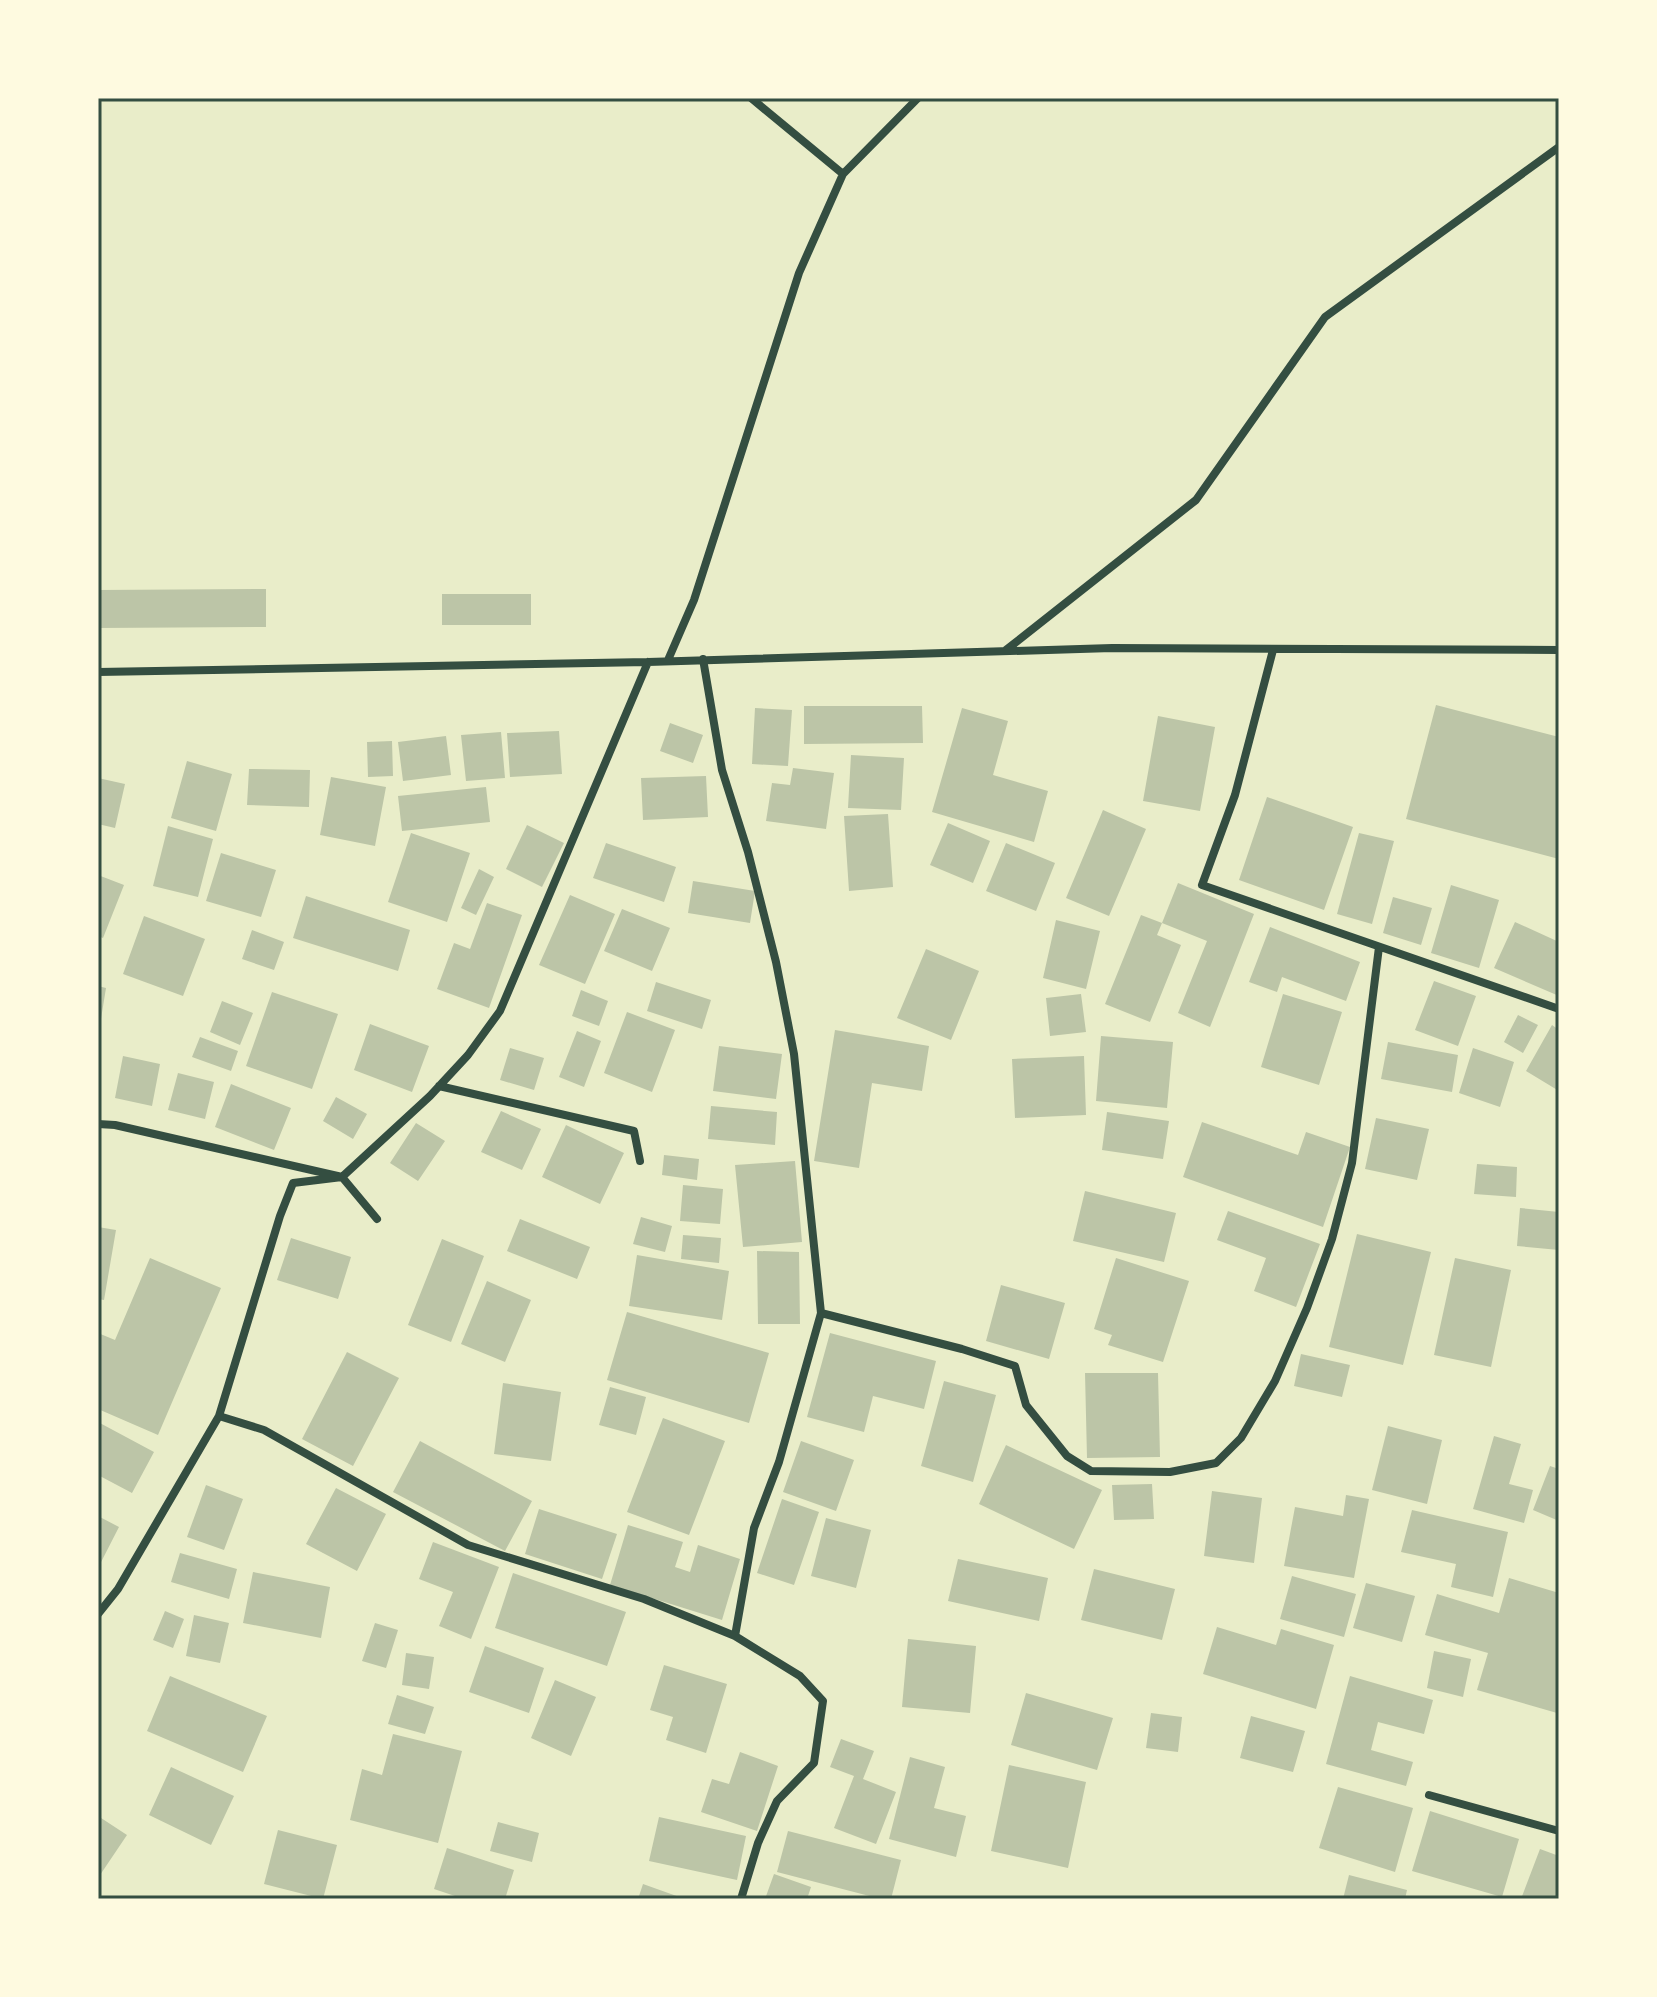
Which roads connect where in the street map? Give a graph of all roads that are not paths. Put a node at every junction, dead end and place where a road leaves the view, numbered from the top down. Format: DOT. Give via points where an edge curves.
graph roads {
  1 [pos="751,98"];
  2 [pos="918,98"];
  3 [pos="1559,147"];
  4 [pos="843,174"];
  5 [pos="1273,650"];
  6 [pos="1559,650"];
  7 [pos="1005,651"];
  8 [pos="703,659"];
  9 [pos="668,660"];
  10 [pos="648,662"];
  11 [pos="98,672"];
  12 [pos="1379,947"];
  13 [pos="1559,1009"];
  14 [pos="439,1086"];
  15 [pos="98,1124"];
  16 [pos="640,1161"];
  17 [pos="342,1177"];
  18 [pos="377,1219"];
  19 [pos="821,1313"];
  20 [pos="219,1416"];
  21 [pos="98,1614"];
  22 [pos="735,1636"];
  23 [pos="1429,1795"];
  24 [pos="1559,1831"];
  25 [pos="741,1899"];
  1 -- 4 [label="street"];
  2 -- 4 [label="street"];
  3 -- 7 [label="street" via="1325,317 1196,500"];
  4 -- 9 [label="street" via="799,273 694,600"];
  5 -- 6 [label="street"];
  5 -- 7 [label="street"];
  5 -- 12 [label="street" via="1235,795 1202,885"];
  7 -- 8 [label="street"];
  8 -- 9 [label="street"];
  8 -- 19 [label="street" via="722,770 773,948 794,1054"];
  9 -- 10 [label="street"];
  10 -- 11 [label="street"];
  10 -- 14 [label="street" via="500,1011"];
  12 -- 13 [label="street"];
  12 -- 19 [label="street" via="1352,1163 1332,1239 1275,1381 1241,1438 1216,1463 1170,1472 1091,1471 1067,1456 1026,1405 1015,1366"];
  14 -- 16 [label="street" via="634,1131"];
  14 -- 17 [label="street"];
  15 -- 17 [label="street"];
  17 -- 18 [label="street"];
  17 -- 20 [label="street" via="293,1183"];
  19 -- 22 [label="street" via="779,1462 754,1528"];
  20 -- 21 [label="street" via="118,1589"];
  20 -- 22 [label="street" via="264,1430 468,1545 644,1599"];
  22 -- 25 [label="street" via="800,1676 823,1701 814,1763 777,1801"];
  23 -- 24 [label="street"];
}
